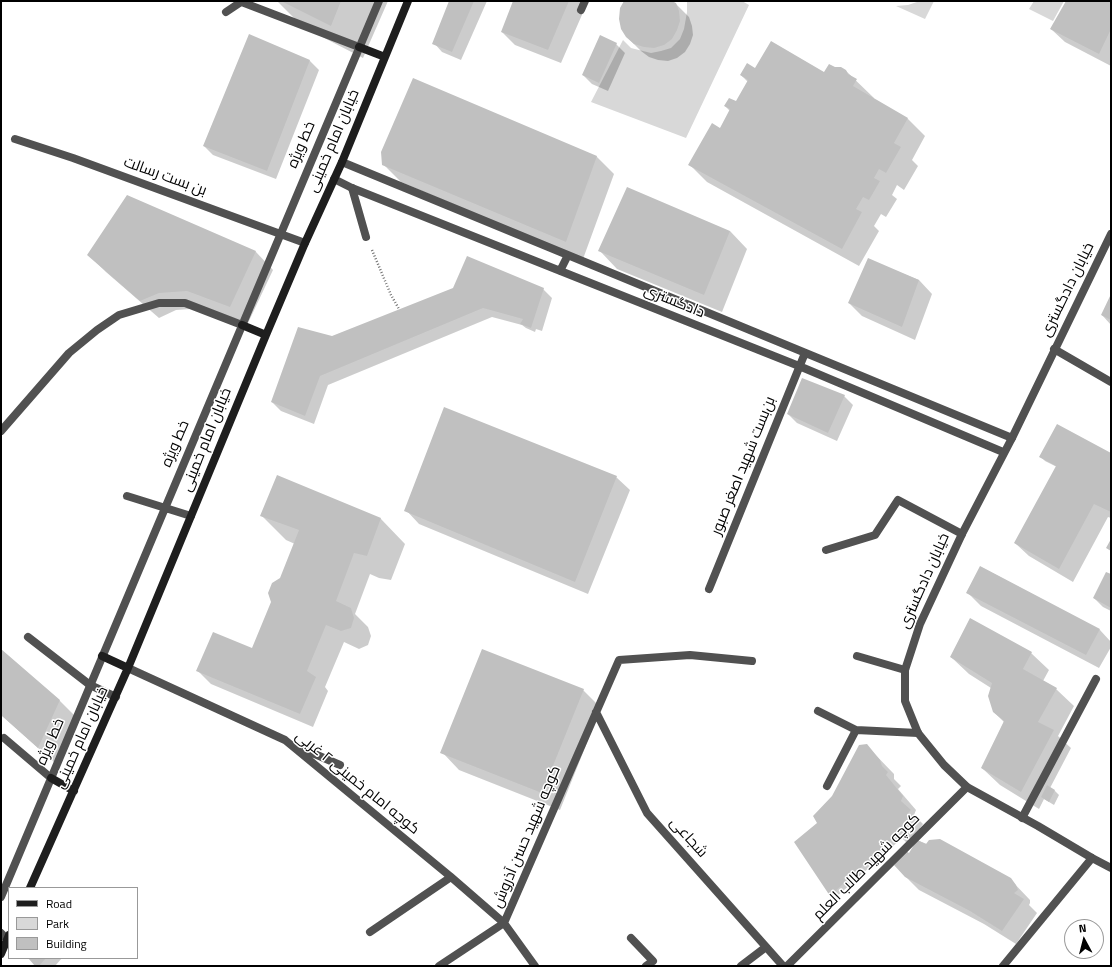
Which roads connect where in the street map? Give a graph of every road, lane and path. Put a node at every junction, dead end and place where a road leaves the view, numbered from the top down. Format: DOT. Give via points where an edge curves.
graph roads {
  1 [pos="240,1"];
  2 [pos="379,1"];
  3 [pos="408,1"];
  4 [pos="585,1"];
  5 [pos="581,10"];
  6 [pos="226,12"];
  7 [pos="359,47"];
  8 [pos="385,57"];
  9 [pos="14,139"];
  10 [pos="342,162"];
  11 [pos="334,180"];
  12 [pos="352,188"];
  13 [pos="280,234"];
  14 [pos="1111,234"];
  15 [pos="366,237"];
  16 [pos="305,243"];
  17 [pos="568,255"];
  18 [pos="560,271"];
  19 [pos="399,309"];
  20 [pos="242,325"];
  21 [pos="266,335"];
  22 [pos="1054,349"];
  23 [pos="805,352"];
  24 [pos="799,366"];
  25 [pos="1111,382"];
  26 [pos="1,431"];
  27 [pos="1012,438"];
  28 [pos="1003,452"];
  29 [pos="127,496"];
  30 [pos="165,508"];
  31 [pos="191,516"];
  32 [pos="962,534"];
  33 [pos="826,550"];
  34 [pos="708,589"];
  35 [pos="28,637"];
  36 [pos="102,656"];
  37 [pos="857,656"];
  38 [pos="752,661"];
  39 [pos="128,668"];
  40 [pos="905,670"];
  41 [pos="1096,679"];
  42 [pos="90,685"];
  43 [pos="116,697"];
  44 [pos="818,711"];
  45 [pos="596,712"];
  46 [pos="856,730"];
  47 [pos="918,733"];
  48 [pos="4,738"];
  49 [pos="285,740"];
  50 [pos="340,765"];
  51 [pos="51,778"];
  52 [pos="827,786"];
  53 [pos="967,787"];
  54 [pos="74,791"];
  55 [pos="1022,818"];
  56 [pos="1092,858"];
  57 [pos="1111,868"];
  58 [pos="451,877"];
  59 [pos="30,887"];
  60 [pos="1,897"];
  61 [pos="504,923"];
  62 [pos="370,932"];
  63 [pos="6,936"];
  64 [pos="631,938"];
  65 [pos="766,947"];
  66 [pos="1,954"];
  67 [pos="439,966"];
  68 [pos="534,966"];
  69 [pos="646,966"];
  70 [pos="741,966"];
  71 [pos="782,966"];
  72 [pos="787,966"];
  73 [pos="1003,966"];
  1 -- 6 [label="street"];
  1 -- 7 [label="street"];
  2 -- 7 [label="street, خط ویژه"];
  3 -- 8 [label="main road, خیابان امام خمینی"];
  4 -- 5 [label="street"];
  7 -- 8 [label="main road"];
  7 -- 13 [label="street, خط ویژه"];
  8 -- 10 [label="main road, خیابان امام خمینی"];
  9 -- 13 [label="street, بن بست رسالت"];
  10 -- 11 [label="main road, خیابان امام خمینی"];
  10 -- 17 [label="street"];
  11 -- 12 [label="street, دادگستری"];
  11 -- 16 [label="main road, خیابان امام خمینی"];
  12 -- 15 [label="street"];
  12 -- 18 [label="street, دادگستری"];
  13 -- 16 [label="street, بن بست رسالت"];
  13 -- 20 [label="street, خط ویژه"];
  14 -- 22 [label="street, خیابان دادگستری"];
  15 -- 19 [label="path"];
  16 -- 21 [label="main road, خیابان امام خمینی"];
  17 -- 18 [label="street"];
  17 -- 23 [label="street"];
  18 -- 24 [label="street, دادگستری"];
  20 -- 21 [label="main road"];
  20 -- 26 [label="street" via="185,302 159,303 119,315 69,354"];
  20 -- 30 [label="street, خط ویژه"];
  21 -- 31 [label="main road, خیابان امام خمینی"];
  22 -- 25 [label="street"];
  22 -- 27 [label="street, خیابان دادگستری"];
  23 -- 24 [label="street, بن‌بست شهید اصغر صبور"];
  23 -- 27 [label="street"];
  24 -- 28 [label="street, دادگستری"];
  24 -- 34 [label="street, بن‌بست شهید اصغر صبور"];
  27 -- 28 [label="street, خیابان دادگستری"];
  28 -- 32 [label="street, خیابان دادگستری"];
  29 -- 30 [label="street"];
  30 -- 31 [label="street"];
  30 -- 36 [label="street, خط ویژه"];
  31 -- 39 [label="main road, خیابان امام خمینی"];
  32 -- 33 [label="street" via="898,500 875,535"];
  32 -- 40 [label="street, خیابان دادگستری" via="920,624"];
  35 -- 42 [label="street"];
  36 -- 39 [label="main road"];
  36 -- 42 [label="street, خط ویژه"];
  37 -- 40 [label="street"];
  38 -- 45 [label="street, کوچه شهید حسن آذروش" via="690,655 619,660"];
  39 -- 43 [label="main road, خیابان امام خمینی"];
  39 -- 49 [label="street, کوچه امام خمینی ۲ غربی"];
  40 -- 47 [label="street, خیابان دادگستری" via="905,701"];
  41 -- 55 [label="street"];
  42 -- 43 [label="street"];
  42 -- 51 [label="street, خط ویژه"];
  43 -- 54 [label="main road, خیابان امام خمینی"];
  44 -- 46 [label="street"];
  45 -- 61 [label="street, کوچه شهید حسن آذروش"];
  45 -- 65 [label="street, شجاعی" via="647,813"];
  46 -- 47 [label="street"];
  46 -- 52 [label="street"];
  47 -- 53 [label="street, خیابان دادگستری" via="944,765"];
  48 -- 51 [label="street"];
  49 -- 50 [label="street"];
  49 -- 58 [label="street, کوچه امام خمینی ۲ غربی"];
  51 -- 54 [label="main road"];
  51 -- 60 [label="street, خط ویژه"];
  53 -- 55 [label="street, خیابان دادگستری"];
  53 -- 72 [label="street, کوچه شهید طالب العلم"];
  54 -- 59 [label="main road, خیابان امام خمینی"];
  55 -- 56 [label="street, خیابان دادگستری"];
  56 -- 57 [label="street, خیابان دادگستری"];
  56 -- 73 [label="street"];
  58 -- 61 [label="street, کوچه امام خمینی ۲ غربی"];
  58 -- 62 [label="street"];
  61 -- 67 [label="street, کوچه شهید حسن آذروش"];
  61 -- 68 [label="street, کوچه امام خمینی ۲ غربی"];
  63 -- 66 [label="main road"];
  64 -- 69 [label="street" via="653,961"];
  65 -- 70 [label="street"];
  65 -- 71 [label="street, شجاعی"];
}
